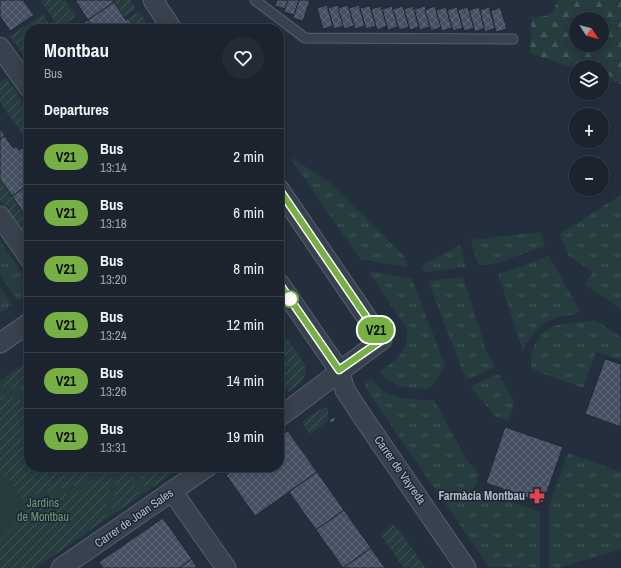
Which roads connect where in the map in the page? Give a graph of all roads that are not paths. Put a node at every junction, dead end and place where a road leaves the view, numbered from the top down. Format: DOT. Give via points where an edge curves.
graph roads {
  1 [pos="153,0"];
  2 [pos="255,0"];
  3 [pos="169,24"];
  4 [pos="513,39"];
  5 [pos="0,47"];
  6 [pos="24,81"];
  7 [pos="284,197"];
  8 [pos="0,216"];
  9 [pos="24,251"];
  10 [pos="284,290"];
  11 [pos="24,326"];
  12 [pos="0,343"];
  13 [pos="339,370"];
  14 [pos="284,413"];
  15 [pos="200,472"];
  16 [pos="172,491"];
  17 [pos="61,568"];
  18 [pos="226,568"];
  19 [pos="466,568"];
  1 -- 3 [label="street"];
  2 -- 4 [label="lane" via="305,38"];
  5 -- 6 [label="street"];
  7 -- 13 [label="street" via="382,340"];
  8 -- 9 [label="street"];
  10 -- 13 [label="street, Carrer de Vayreda"];
  11 -- 12 [label="street"];
  13 -- 14 [label="street"];
  13 -- 19 [label="street, Carrer de Vayreda" via="346,390 360,413"];
  15 -- 16 [label="street, Carrer de Joan Sales"];
  16 -- 17 [label="street, Carrer de Joan Sales"];
  16 -- 18 [label="street"];
}
